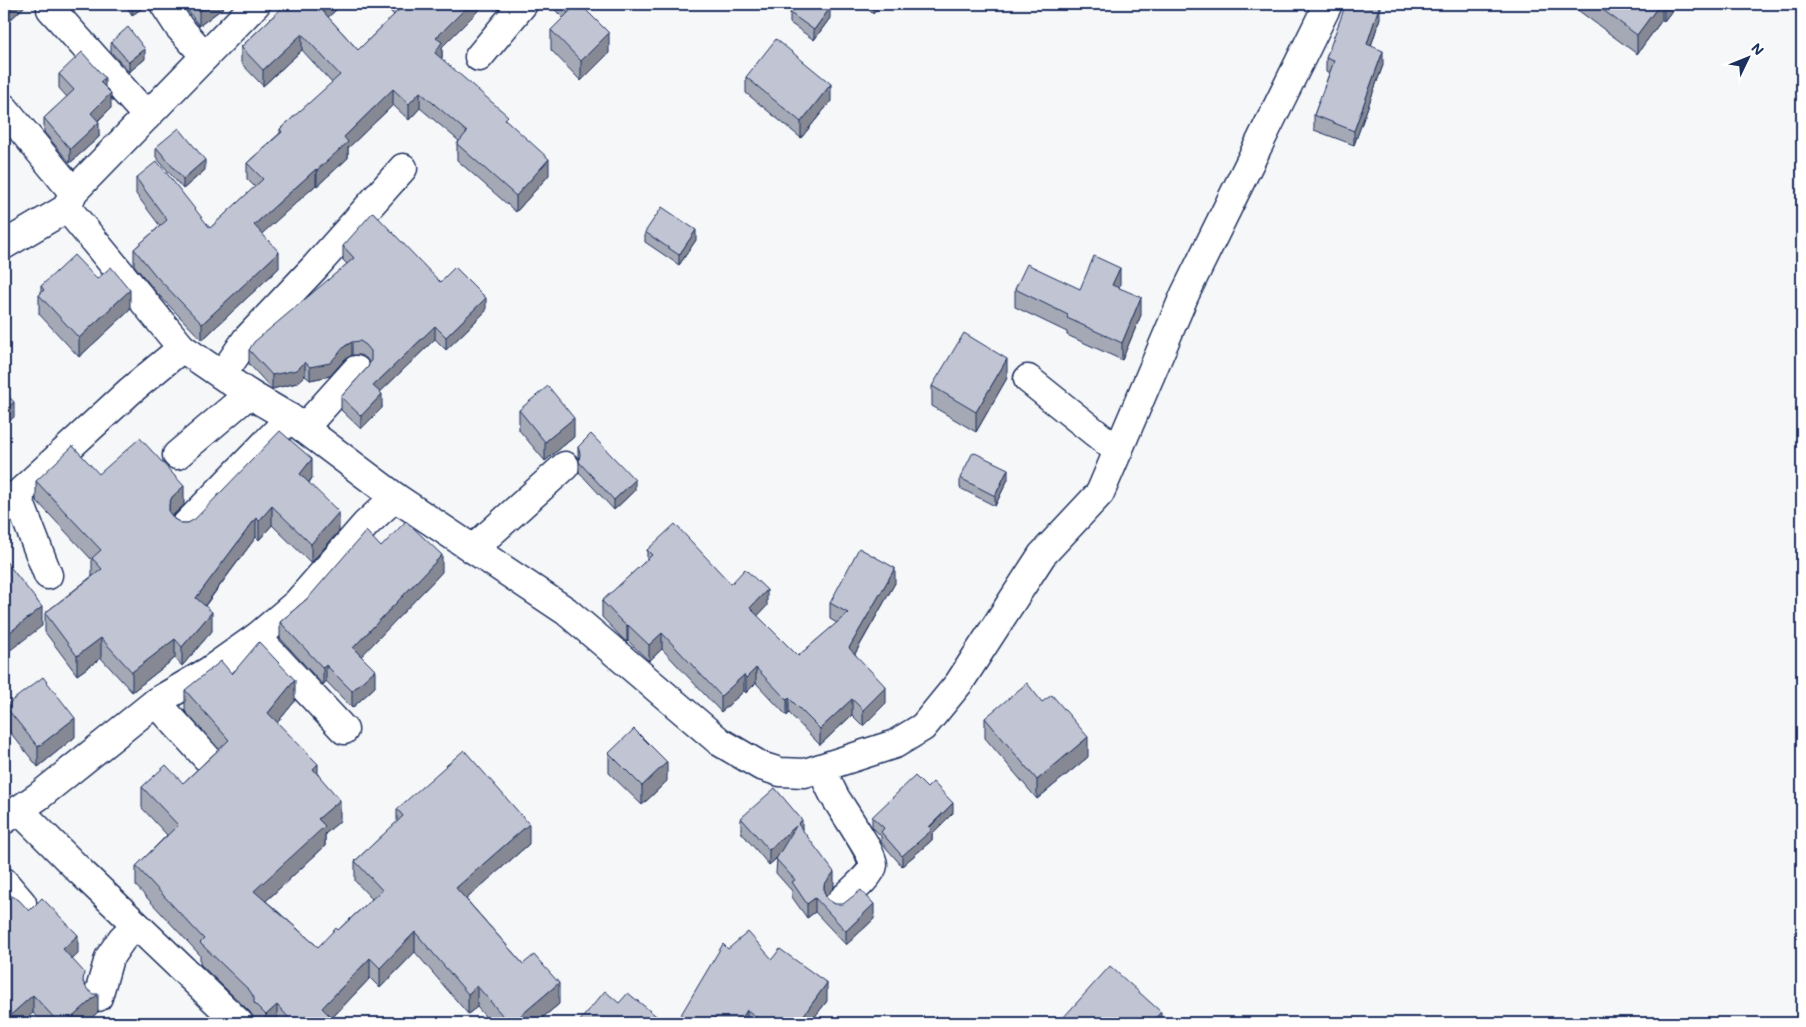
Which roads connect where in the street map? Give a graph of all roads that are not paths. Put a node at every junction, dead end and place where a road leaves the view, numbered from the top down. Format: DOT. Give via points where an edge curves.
graph roads {
  1 [pos="164,4"];
  2 [pos="256,4"];
  3 [pos="523,4"];
  4 [pos="1328,4"];
  5 [pos="51,9"];
  6 [pos="205,56"];
  7 [pos="479,57"];
  8 [pos="4,108"];
  9 [pos="147,116"];
  10 [pos="403,168"];
  11 [pos="70,200"];
  12 [pos="4,245"];
  13 [pos="182,348"];
  14 [pos="356,370"];
  15 [pos="222,375"];
  16 [pos="1028,379"];
  17 [pos="249,394"];
  18 [pos="297,423"];
  19 [pos="1118,451"];
  20 [pos="176,455"];
  21 [pos="565,466"];
  22 [pos="395,497"];
  23 [pos="10,501"];
  24 [pos="184,527"];
  25 [pos="472,549"];
  26 [pos="48,575"];
  27 [pos="257,637"];
  28 [pos="156,702"];
  29 [pos="344,730"];
  30 [pos="206,757"];
  31 [pos="821,769"];
  32 [pos="11,815"];
  33 [pos="4,882"];
  34 [pos="22,903"];
  35 [pos="839,903"];
  36 [pos="136,925"];
  37 [pos="98,997"];
  38 [pos="239,1023"];
  1 -- 6 [label="street"];
  2 -- 6 [label="street"];
  3 -- 7 [label="street"];
  4 -- 19 [label="street" via="1185,294"];
  5 -- 9 [label="street"];
  6 -- 9 [label="street"];
  8 -- 11 [label="street"];
  9 -- 11 [label="street"];
  10 -- 15 [label="street" via="246,340"];
  11 -- 12 [label="street"];
  11 -- 13 [label="street"];
  13 -- 15 [label="street"];
  13 -- 23 [label="street"];
  14 -- 18 [label="street"];
  15 -- 17 [label="street"];
  16 -- 19 [label="street"];
  17 -- 18 [label="street"];
  17 -- 20 [label="street"];
  18 -- 22 [label="street"];
  18 -- 24 [label="street"];
  19 -- 31 [label="street" via="1100,493 1042,556 959,683 923,727 895,744"];
  21 -- 25 [label="street"];
  22 -- 25 [label="street"];
  22 -- 27 [label="street" via="366,524 297,603"];
  23 -- 26 [label="street"];
  25 -- 31 [label="street" via="566,611 720,742 761,766 780,772 805,773"];
  27 -- 28 [label="street" via="209,671"];
  27 -- 29 [label="street"];
  28 -- 30 [label="street"];
  28 -- 32 [label="street"];
  31 -- 35 [label="street" via="874,863"];
  32 -- 36 [label="street"];
  33 -- 34 [label="street"];
  36 -- 37 [label="street" via="110,958"];
  36 -- 38 [label="street"];
}
